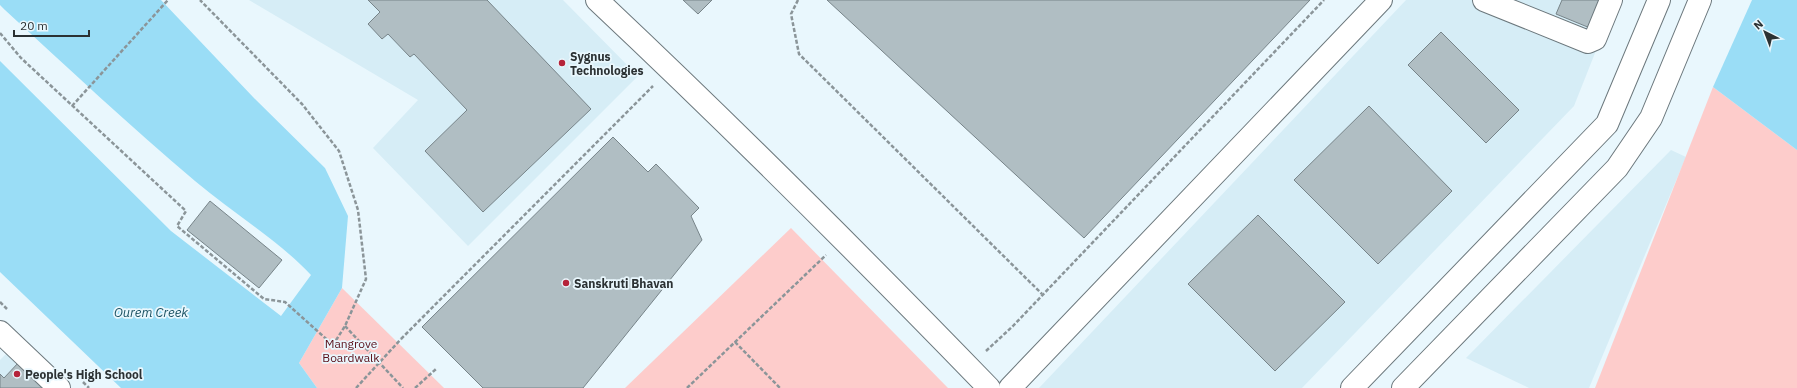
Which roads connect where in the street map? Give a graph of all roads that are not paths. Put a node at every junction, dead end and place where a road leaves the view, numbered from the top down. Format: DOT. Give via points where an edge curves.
graph roads {
  1 [pos="597,0"];
  2 [pos="1381,0"];
  3 [pos="1484,0"];
  4 [pos="1611,0"];
  5 [pos="1659,0"];
  6 [pos="1700,0"];
  7 [pos="3,340"];
  8 [pos="59,388"];
  9 [pos="989,388"];
  10 [pos="1010,388"];
  11 [pos="1352,388"];
  12 [pos="1403,388"];
  1 -- 9 [label="street" via="843,239"];
  2 -- 10 [label="street"];
  3 -- 4 [label="street" via="1588,42 1595,39"];
  5 -- 11 [label="street" via="1607,124"];
  6 -- 12 [label="street" via="1651,118 1617,168"];
  7 -- 8 [label="street"];
}
